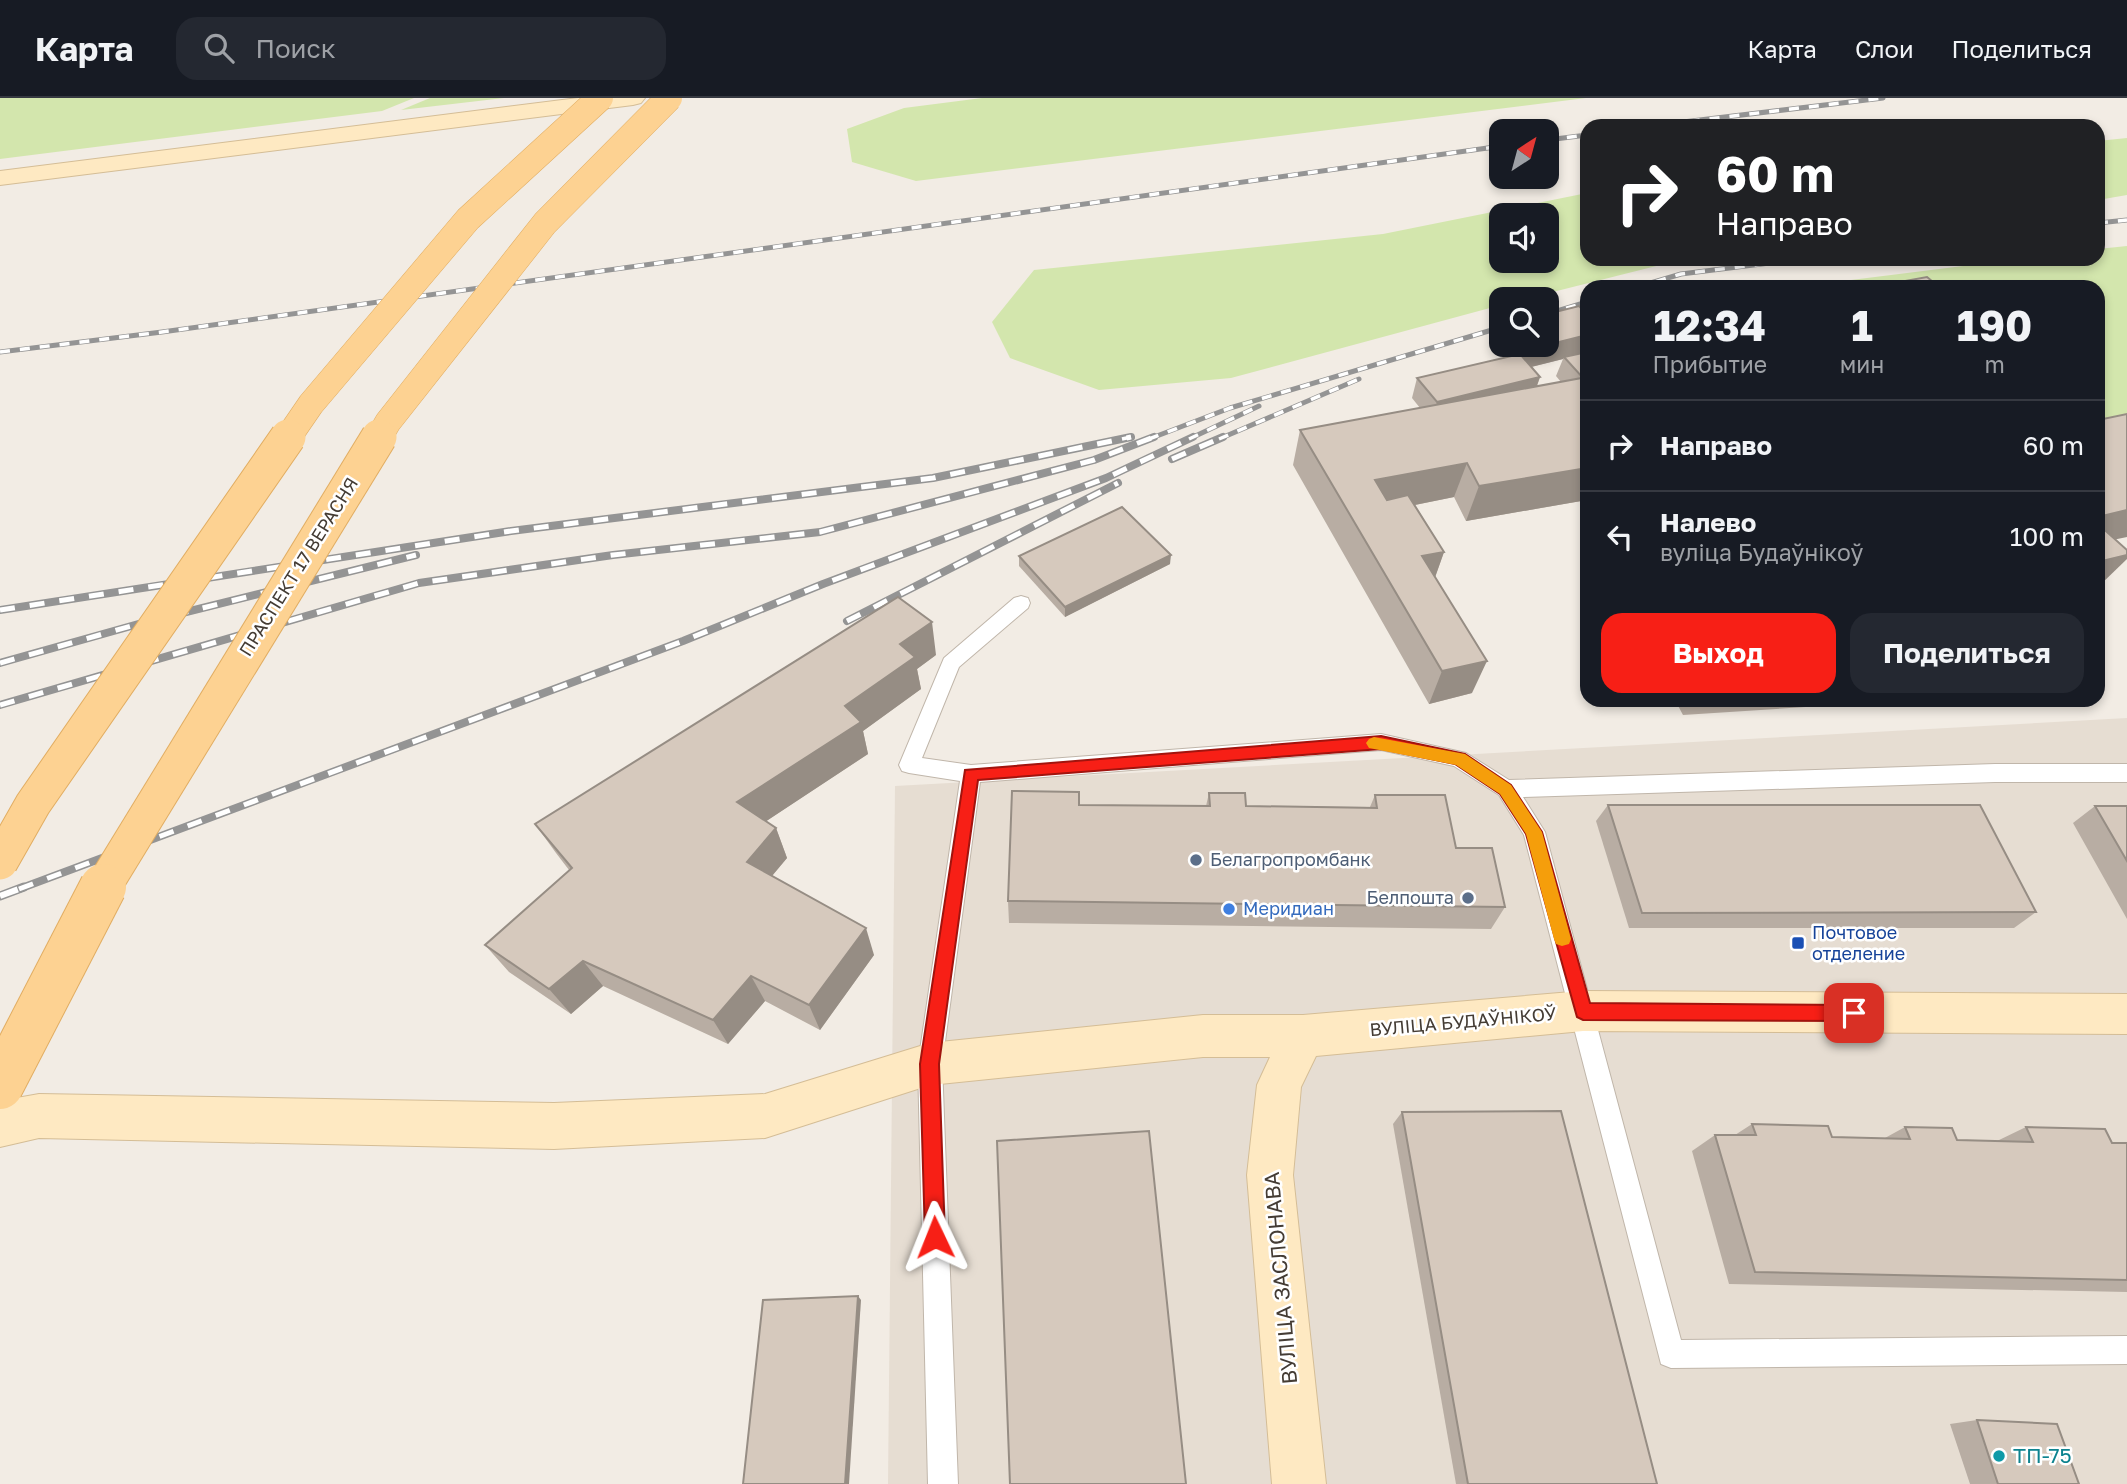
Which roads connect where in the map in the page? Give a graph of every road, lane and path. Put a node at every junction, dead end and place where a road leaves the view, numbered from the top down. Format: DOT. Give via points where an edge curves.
graph roads {
  1 [pos="600,98"];
  2 [pos="633,98"];
  3 [pos="669,98"];
  4 [pos="0,178"];
  5 [pos="1021,603"];
  6 [pos="2127,773"];
  7 [pos="971,774"];
  8 [pos="1506,789"];
  9 [pos="0,862"];
  10 [pos="1583,1011"];
  11 [pos="2127,1014"];
  12 [pos="1303,1036"];
  13 [pos="930,1064"];
  14 [pos="0,1086"];
  15 [pos="0,1124"];
  16 [pos="2127,1350"];
  17 [pos="943,1484"];
  18 [pos="1299,1484"];
  1 -- 9 [label="main road, bridge" via="468,219 311,404 33,804"];
  2 -- 4 [label="main road"];
  3 -- 14 [label="main road, ПРАСПЕКТ 17 ВЕРАСНЯ, bridge" via="545,223 388,422 102,888"];
  5 -- 7 [label="lane" via="951,663 909,765"];
  6 -- 8 [label="lane" via="1981,773"];
  7 -- 8 [label="lane" via="1381,743 1460,759"];
  7 -- 13 [label="lane"];
  8 -- 10 [label="lane" via="1534,832"];
  10 -- 11 [label="main road, ВУЛІЦА БУДАЎНІКОЎ"];
  10 -- 12 [label="main road, ВУЛІЦА БУДАЎНІКОЎ"];
  10 -- 16 [label="lane" via="1671,1354"];
  12 -- 13 [label="main road, ВУЛІЦА БУДАЎНІКОЎ" via="1203,1036"];
  12 -- 18 [label="main road, ВУЛІЦА ЗАСЛОНАВА" via="1279,1085 1270,1175"];
  13 -- 15 [label="main road, ВУЛІЦА БУДАЎНІКОЎ" via="765,1116 554,1126 39,1116"];
  13 -- 17 [label="lane"];
}
